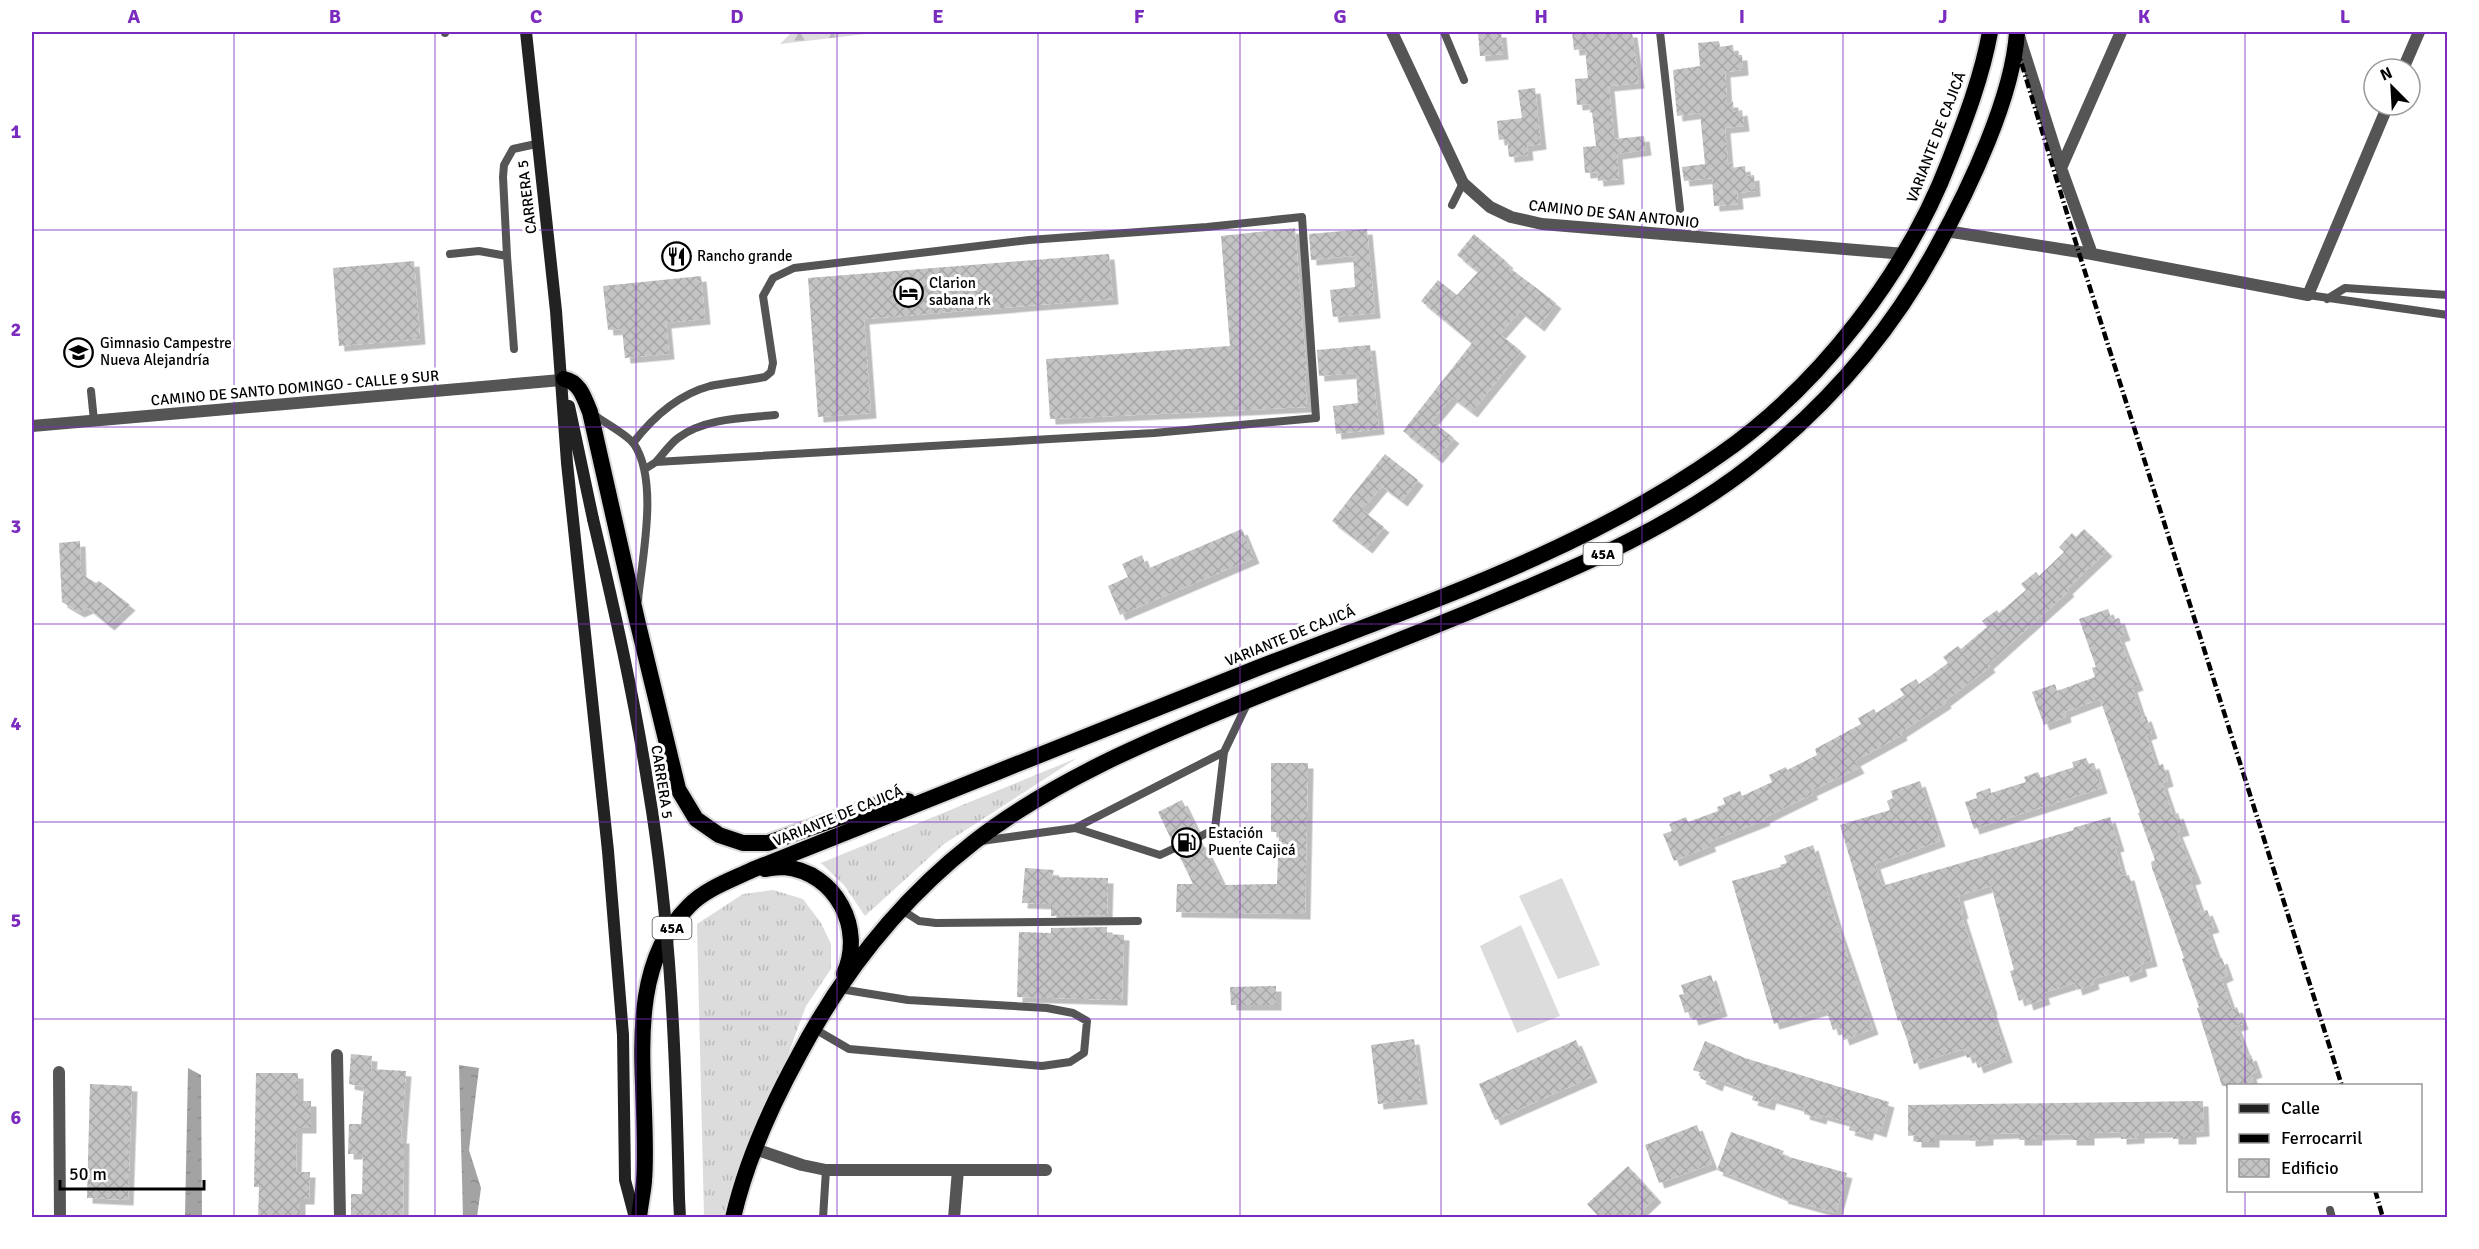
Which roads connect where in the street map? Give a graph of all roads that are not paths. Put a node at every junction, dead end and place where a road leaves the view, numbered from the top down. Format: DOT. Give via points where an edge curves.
graph roads {
  1 [pos="526,32"];
  2 [pos="1392,32"];
  3 [pos="1444,32"];
  4 [pos="1660,32"];
  5 [pos="1990,32"];
  6 [pos="2018,32"];
  7 [pos="2121,32"];
  8 [pos="2419,32"];
  9 [pos="2408,57"];
  10 [pos="1464,80"];
  11 [pos="2383,117"];
  12 [pos="536,144"];
  13 [pos="2061,168"];
  14 [pos="1463,183"];
  15 [pos="1452,205"];
  16 [pos="1680,208"];
  17 [pos="1946,231"];
  18 [pos="450,254"];
  19 [pos="1905,254"];
  20 [pos="2092,254"];
  21 [pos="507,256"];
  22 [pos="2308,295"];
  23 [pos="2448,295"];
  24 [pos="2327,299"];
  25 [pos="2448,315"];
  26 [pos="514,349"];
  27 [pos="562,379"];
  28 [pos="91,391"];
  29 [pos="590,412"];
  30 [pos="775,415"];
  31 [pos="94,421"];
  32 [pos="32,426"];
  33 [pos="633,443"];
  34 [pos="656,462"];
  35 [pos="645,469"];
  36 [pos="637,620"];
  37 [pos="1249,700"];
  38 [pos="1224,752"];
  39 [pos="933,798"];
  40 [pos="1075,828"];
  41 [pos="1200,837"];
  42 [pos="974,842"];
  43 [pos="1175,848"];
  44 [pos="752,870"];
  45 [pos="900,909"];
  46 [pos="1138,921"];
  47 [pos="838,989"];
  48 [pos="813,1028"];
  49 [pos="337,1055"];
  50 [pos="59,1072"];
  51 [pos="754,1149"];
  52 [pos="826,1170"];
  53 [pos="958,1170"];
  54 [pos="1046,1170"];
  55 [pos="60,1218"];
  56 [pos="340,1218"];
  57 [pos="637,1218"];
  58 [pos="680,1218"];
  59 [pos="733,1218"];
  60 [pos="823,1218"];
  61 [pos="954,1218"];
  1 -- 12 [label="main road, CARRERA 5 / 45A"];
  2 -- 14 [label="street, CAMINO DE SAN ANTONIO"];
  3 -- 10 [label="lane"];
  4 -- 16 [label="lane"];
  5 -- 19 [label="highway, VARIANTE DE CAJICÁ / 45A" via="1969,112 1936,195"];
  6 -- 13 [label="street"];
  6 -- 17 [label="highway, 45A" via="1999,109"];
  7 -- 13 [label="street"];
  8 -- 9 [label="street"];
  11 -- 22 [label="street"];
  12 -- 21 [label="lane" via="513,150 504,165"];
  12 -- 27 [label="main road, CARRERA 5 / 45A"];
  13 -- 20 [label="street"];
  14 -- 15 [label="lane"];
  14 -- 19 [label="street, CAMINO DE SAN ANTONIO" via="1490,207 1542,224"];
  17 -- 20 [label="street"];
  17 -- 37 [label="highway, 45A" via="1916,286 1869,353 1809,415 1752,465 1694,505 1616,548 1542,582"];
  18 -- 21 [label="lane" via="479,251"];
  19 -- 39 [label="highway, VARIANTE DE CAJICÁ / 45A" via="1870,307 1814,372 1722,453 1629,512 1493,575"];
  20 -- 22 [label="street"];
  21 -- 26 [label="lane"];
  22 -- 24 [label="lane"];
  23 -- 24 [label="lane" via="2368,287 2345,288"];
  24 -- 25 [label="lane"];
  27 -- 29 [label="highway" via="572,380 579,387"];
  27 -- 31 [label="street, CAMINO DE SANTO DOMINGO - CALLE 9 SUR"];
  27 -- 57 [label="main road, CARRERA 5 / 45A" via="623,1035 625,1180"];
  27 -- 58 [label="main road, CARRERA 5 / 45A, bridge" via="649,788 665,913 676,1061"];
  28 -- 31 [label="lane"];
  29 -- 33 [label="lane"];
  29 -- 36 [label="highway"];
  30 -- 34 [label="lane" via="695,428 678,438"];
  31 -- 32 [label="street, CAMINO DE SANTO DOMINGO - CALLE 9 SUR"];
  33 -- 34 [label="lane" via="660,412 685,396 710,386 765,377 771,372 773,363 762,296 773,278 794,268 1029,240 1302,217 1316,418 1155,433"];
  33 -- 35 [label="lane"];
  34 -- 35 [label="lane"];
  35 -- 36 [label="lane" via="646,509"];
  36 -- 39 [label="highway" via="678,789 696,819 719,835 743,843 768,843 872,806"];
  37 -- 38 [label="lane"];
  37 -- 42 [label="highway, 45A" via="1115,756 1061,785"];
  38 -- 40 [label="lane"];
  38 -- 41 [label="lane" via="1215,830"];
  39 -- 44 [label="highway, VARIANTE DE CAJICÁ / 45A"];
  40 -- 42 [label="lane"];
  40 -- 43 [label="lane" via="1160,855"];
  42 -- 45 [label="highway, 45A"];
  44 -- 47 [label="highway" via="784,867 814,877 838,898 851,928 851,960"];
  44 -- 57 [label="highway, VARIANTE DE CAJICÁ / 45A" via="689,905 664,938 651,969 645,1006 644,1181"];
  45 -- 46 [label="lane" via="919,921 936,923"];
  45 -- 47 [label="highway, 45A"];
  47 -- 48 [label="highway, 45A"];
  47 -- 48 [label="lane" via="908,1000 1073,1012 1087,1021 1084,1053 1070,1062 1042,1066 849,1049"];
  48 -- 51 [label="highway, 45A"];
  49 -- 56 [label="street"];
  50 -- 55 [label="street"];
  51 -- 52 [label="street"];
  51 -- 59 [label="highway, 45A"];
  52 -- 53 [label="street"];
  52 -- 60 [label="lane"];
  53 -- 54 [label="street"];
  53 -- 61 [label="street"];
}
